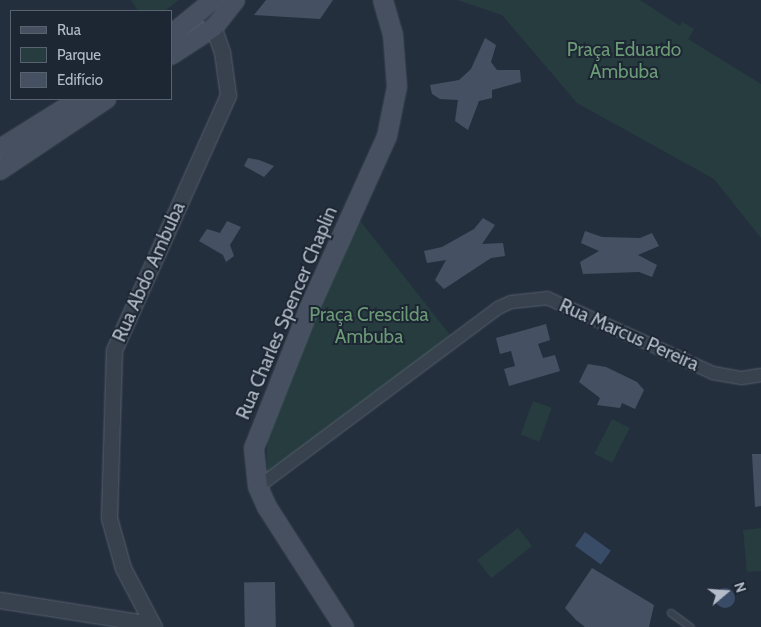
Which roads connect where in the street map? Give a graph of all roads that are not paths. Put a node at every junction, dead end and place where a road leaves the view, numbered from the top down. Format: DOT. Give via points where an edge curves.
graph roads {
  1 [pos="235,0"];
  2 [pos="383,0"];
  3 [pos="211,4"];
  4 [pos="214,27"];
  5 [pos="172,34"];
  6 [pos="172,54"];
  7 [pos="78,100"];
  8 [pos="105,100"];
  9 [pos="0,149"];
  10 [pos="0,170"];
  11 [pos="761,375"];
  12 [pos="258,487"];
  13 [pos="0,600"];
  14 [pos="671,613"];
  15 [pos="153,625"];
  16 [pos="344,627"];
  17 [pos="690,627"];
  1 -- 4 [label="main road"];
  2 -- 12 [label="main road, Rua Charles Spencer Chaplin" via="393,35 397,87 388,136 266,412 254,448"];
  3 -- 4 [label="street, Rua Abdo Ambuba"];
  3 -- 5 [label="main road"];
  4 -- 6 [label="main road"];
  4 -- 15 [label="street, Rua Abdo Ambuba" via="228,76 228,95 114,350 109,518 123,568"];
  7 -- 9 [label="main road"];
  8 -- 10 [label="main road"];
  11 -- 12 [label="street, Rua Marcus Pereira" via="742,378 713,373 547,298 511,302 498,308"];
  12 -- 16 [label="main road, Rua Charles Spencer Chaplin"];
  13 -- 15 [label="street"];
  14 -- 17 [label="lane"];
}
